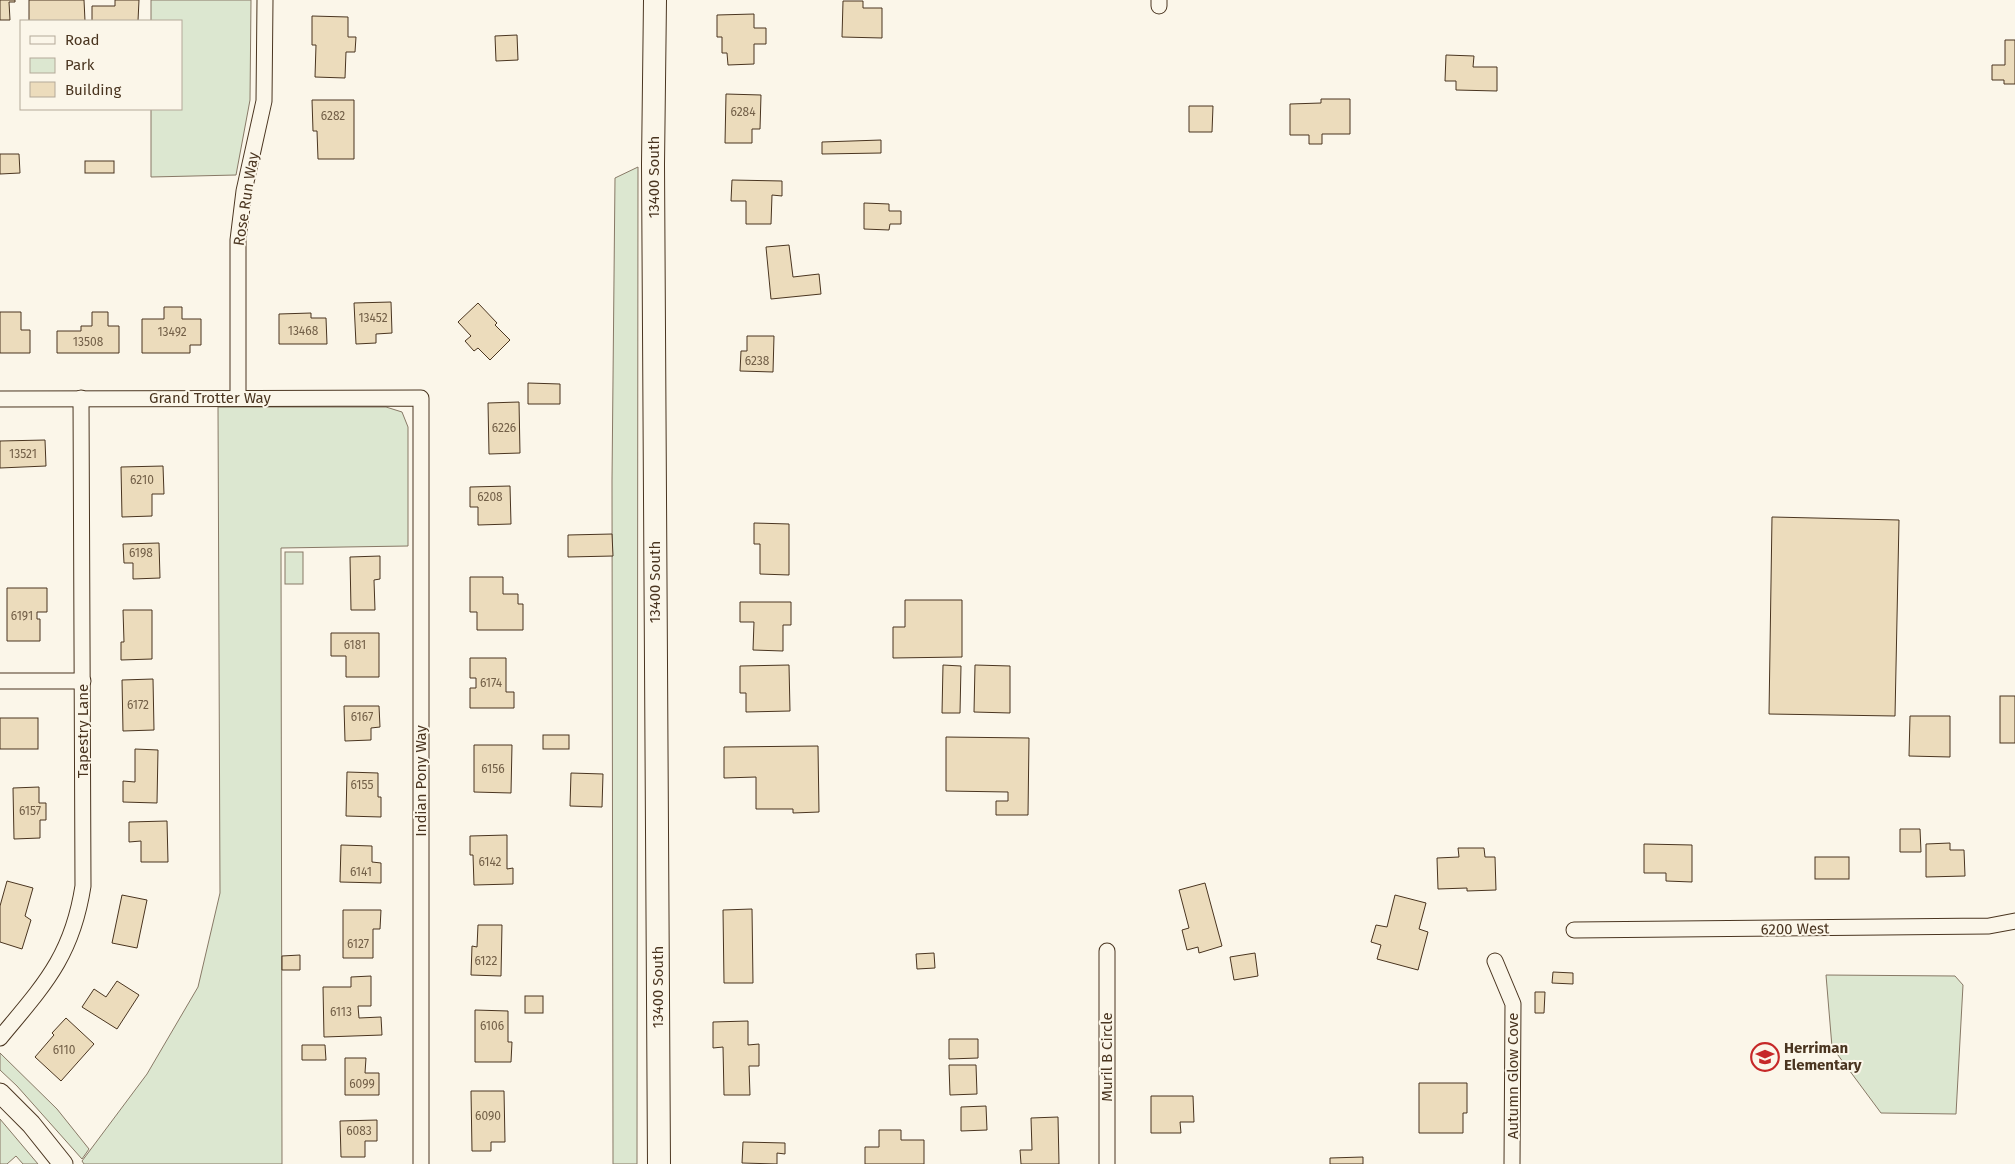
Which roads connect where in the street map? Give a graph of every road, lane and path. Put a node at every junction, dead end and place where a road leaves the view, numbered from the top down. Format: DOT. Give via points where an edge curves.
graph roads {
  1 [pos="265,0"];
  2 [pos="655,0"];
  3 [pos="81,398"];
  4 [pos="238,398"];
  5 [pos="421,398"];
  6 [pos="0,399"];
  7 [pos="83,681"];
  8 [pos="0,682"];
  9 [pos="2015,921"];
  10 [pos="1574,930"];
  11 [pos="1107,951"];
  12 [pos="1496,961"];
  13 [pos="0,1038"];
  14 [pos="0,1094"];
  15 [pos="63,1164"];
  16 [pos="421,1164"];
  17 [pos="659,1164"];
  18 [pos="1107,1164"];
  19 [pos="1512,1164"];
  1 -- 4 [label="street, Rose Run Way" via="264,101 243,199 238,240"];
  2 -- 17 [label="main road, 13400 South" via="653,174"];
  3 -- 4 [label="street, Grand Trotter Way"];
  3 -- 6 [label="street, Grand Trotter Way"];
  3 -- 7 [label="street, Tapestry Lane"];
  4 -- 5 [label="street, Grand Trotter Way"];
  5 -- 16 [label="street, Indian Pony Way"];
  7 -- 8 [label="street"];
  7 -- 13 [label="street, Tapestry Lane" via="84,864 80,908 54,970"];
  9 -- 10 [label="street, 6200 West" via="1989,926"];
  11 -- 18 [label="street, Muril B Circle"];
  12 -- 19 [label="street, Autumn Glow Cove" via="1513,1004"];
  14 -- 15 [label="street" via="31,1124"];
}
